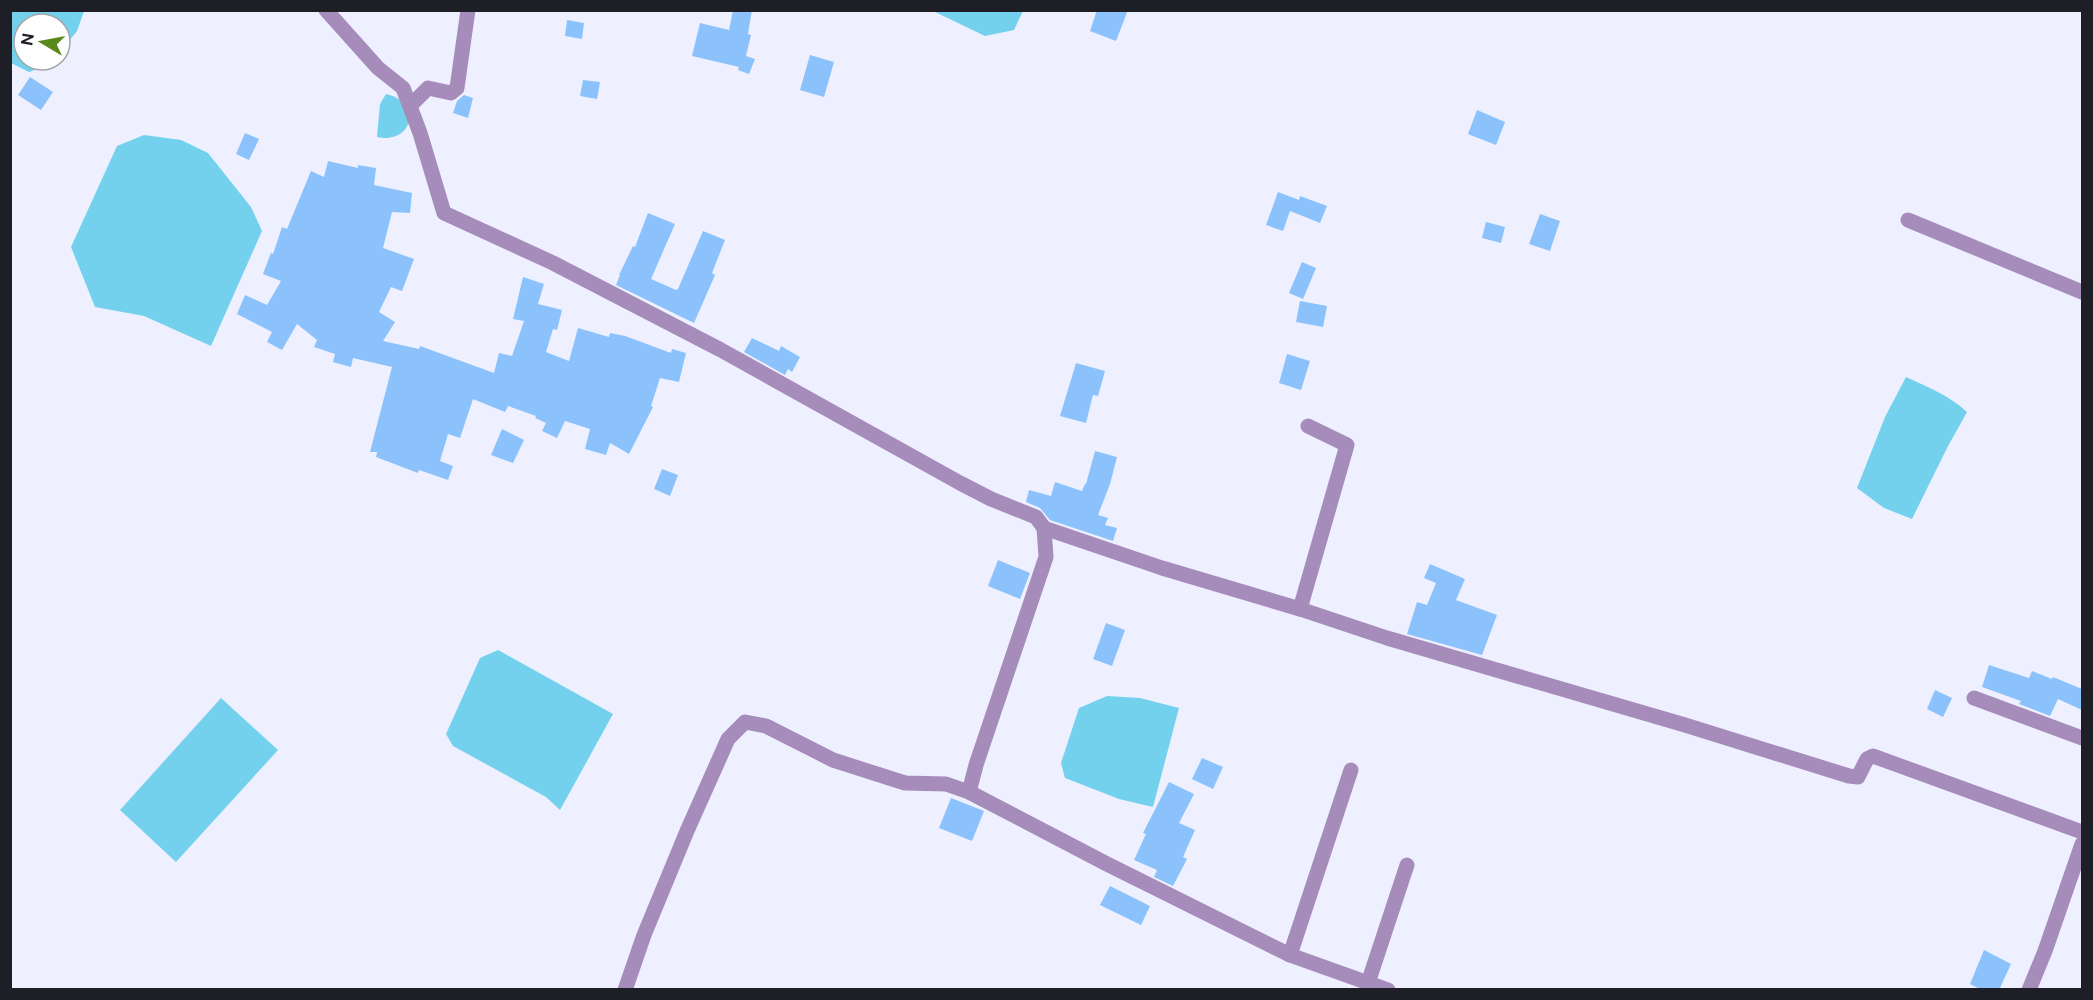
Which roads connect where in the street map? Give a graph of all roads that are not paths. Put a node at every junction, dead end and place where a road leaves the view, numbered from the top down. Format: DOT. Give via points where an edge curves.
graph roads {
  1 [pos="326,10"];
  2 [pos="468,10"];
  3 [pos="410,106"];
  4 [pos="1908,220"];
  5 [pos="2082,292"];
  6 [pos="1308,426"];
  7 [pos="1044,528"];
  8 [pos="1300,609"];
  9 [pos="1974,698"];
  10 [pos="2082,738"];
  11 [pos="1351,770"];
  12 [pos="969,792"];
  13 [pos="2082,832"];
  14 [pos="2082,844"];
  15 [pos="1407,865"];
  16 [pos="1290,955"];
  17 [pos="1368,982"];
  18 [pos="625,990"];
  19 [pos="1388,990"];
  20 [pos="2029,990"];
  1 -- 3 [label="street" via="378,68 403,88"];
  2 -- 3 [label="street" via="457,88 451,93 428,88"];
  3 -- 7 [label="street" via="444,213 553,263 721,350 960,483 1036,517"];
  4 -- 5 [label="street"];
  6 -- 8 [label="street" via="1347,445"];
  7 -- 8 [label="street"];
  7 -- 12 [label="street" via="1046,557"];
  8 -- 13 [label="street" via="1849,776 1858,777 1867,759 1873,756"];
  9 -- 10 [label="street"];
  11 -- 16 [label="street"];
  12 -- 16 [label="street"];
  12 -- 18 [label="street" via="946,784 905,783 833,759 766,726 745,722 723,749"];
  14 -- 20 [label="street"];
  15 -- 17 [label="street"];
  16 -- 17 [label="street"];
  17 -- 19 [label="street"];
}
